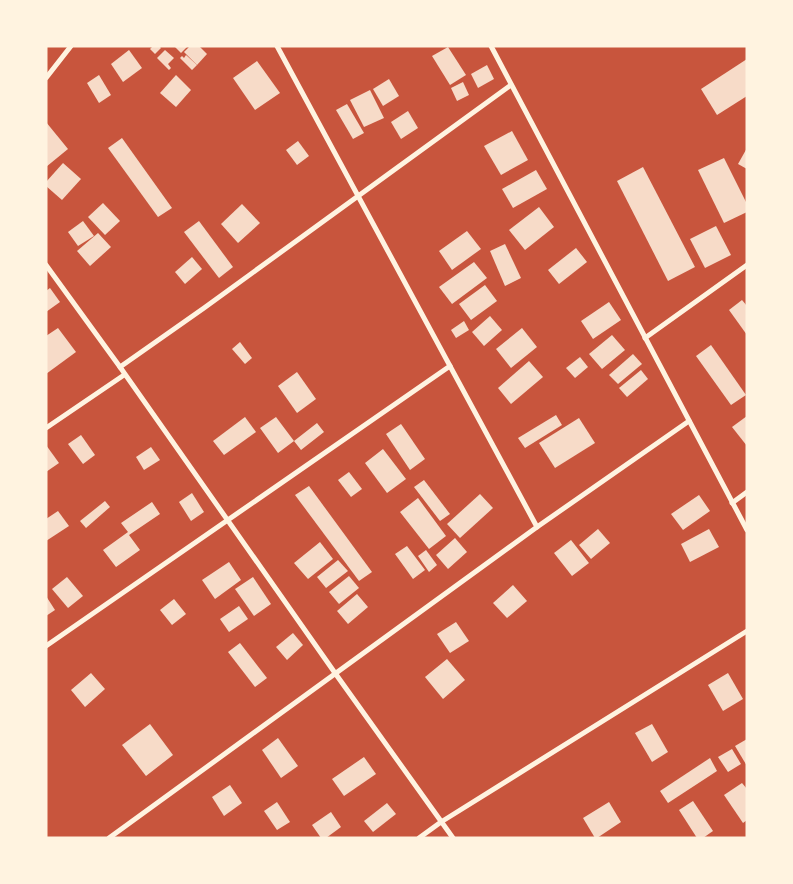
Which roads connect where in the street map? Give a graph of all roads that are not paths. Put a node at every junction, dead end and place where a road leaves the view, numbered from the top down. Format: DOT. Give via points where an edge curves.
graph roads {
  1 [pos="71,46"];
  2 [pos="277,46"];
  3 [pos="491,46"];
  4 [pos="46,78"];
  5 [pos="512,85"];
  6 [pos="357,196"];
  7 [pos="46,265"];
  8 [pos="747,265"];
  9 [pos="645,338"];
  10 [pos="450,366"];
  11 [pos="120,367"];
  12 [pos="124,375"];
  13 [pos="689,421"];
  14 [pos="46,428"];
  15 [pos="747,492"];
  16 [pos="732,503"];
  17 [pos="227,520"];
  18 [pos="537,527"];
  19 [pos="747,530"];
  20 [pos="747,630"];
  21 [pos="46,646"];
  22 [pos="335,673"];
  23 [pos="441,822"];
  24 [pos="109,838"];
  25 [pos="419,838"];
  26 [pos="453,838"];
  1 -- 4 [label="street"];
  2 -- 6 [label="street"];
  3 -- 5 [label="street"];
  5 -- 6 [label="street"];
  5 -- 9 [label="street"];
  6 -- 10 [label="street"];
  6 -- 11 [label="street"];
  7 -- 11 [label="street"];
  8 -- 9 [label="street"];
  9 -- 13 [label="street"];
  10 -- 17 [label="street"];
  10 -- 18 [label="street"];
  11 -- 12 [label="street"];
  12 -- 14 [label="street"];
  12 -- 17 [label="street"];
  13 -- 16 [label="street"];
  13 -- 18 [label="street"];
  15 -- 16 [label="street"];
  16 -- 19 [label="street"];
  17 -- 21 [label="street"];
  17 -- 22 [label="street"];
  18 -- 22 [label="street"];
  20 -- 23 [label="street"];
  22 -- 23 [label="street"];
  22 -- 24 [label="street"];
  23 -- 25 [label="street"];
  23 -- 26 [label="street"];
}
